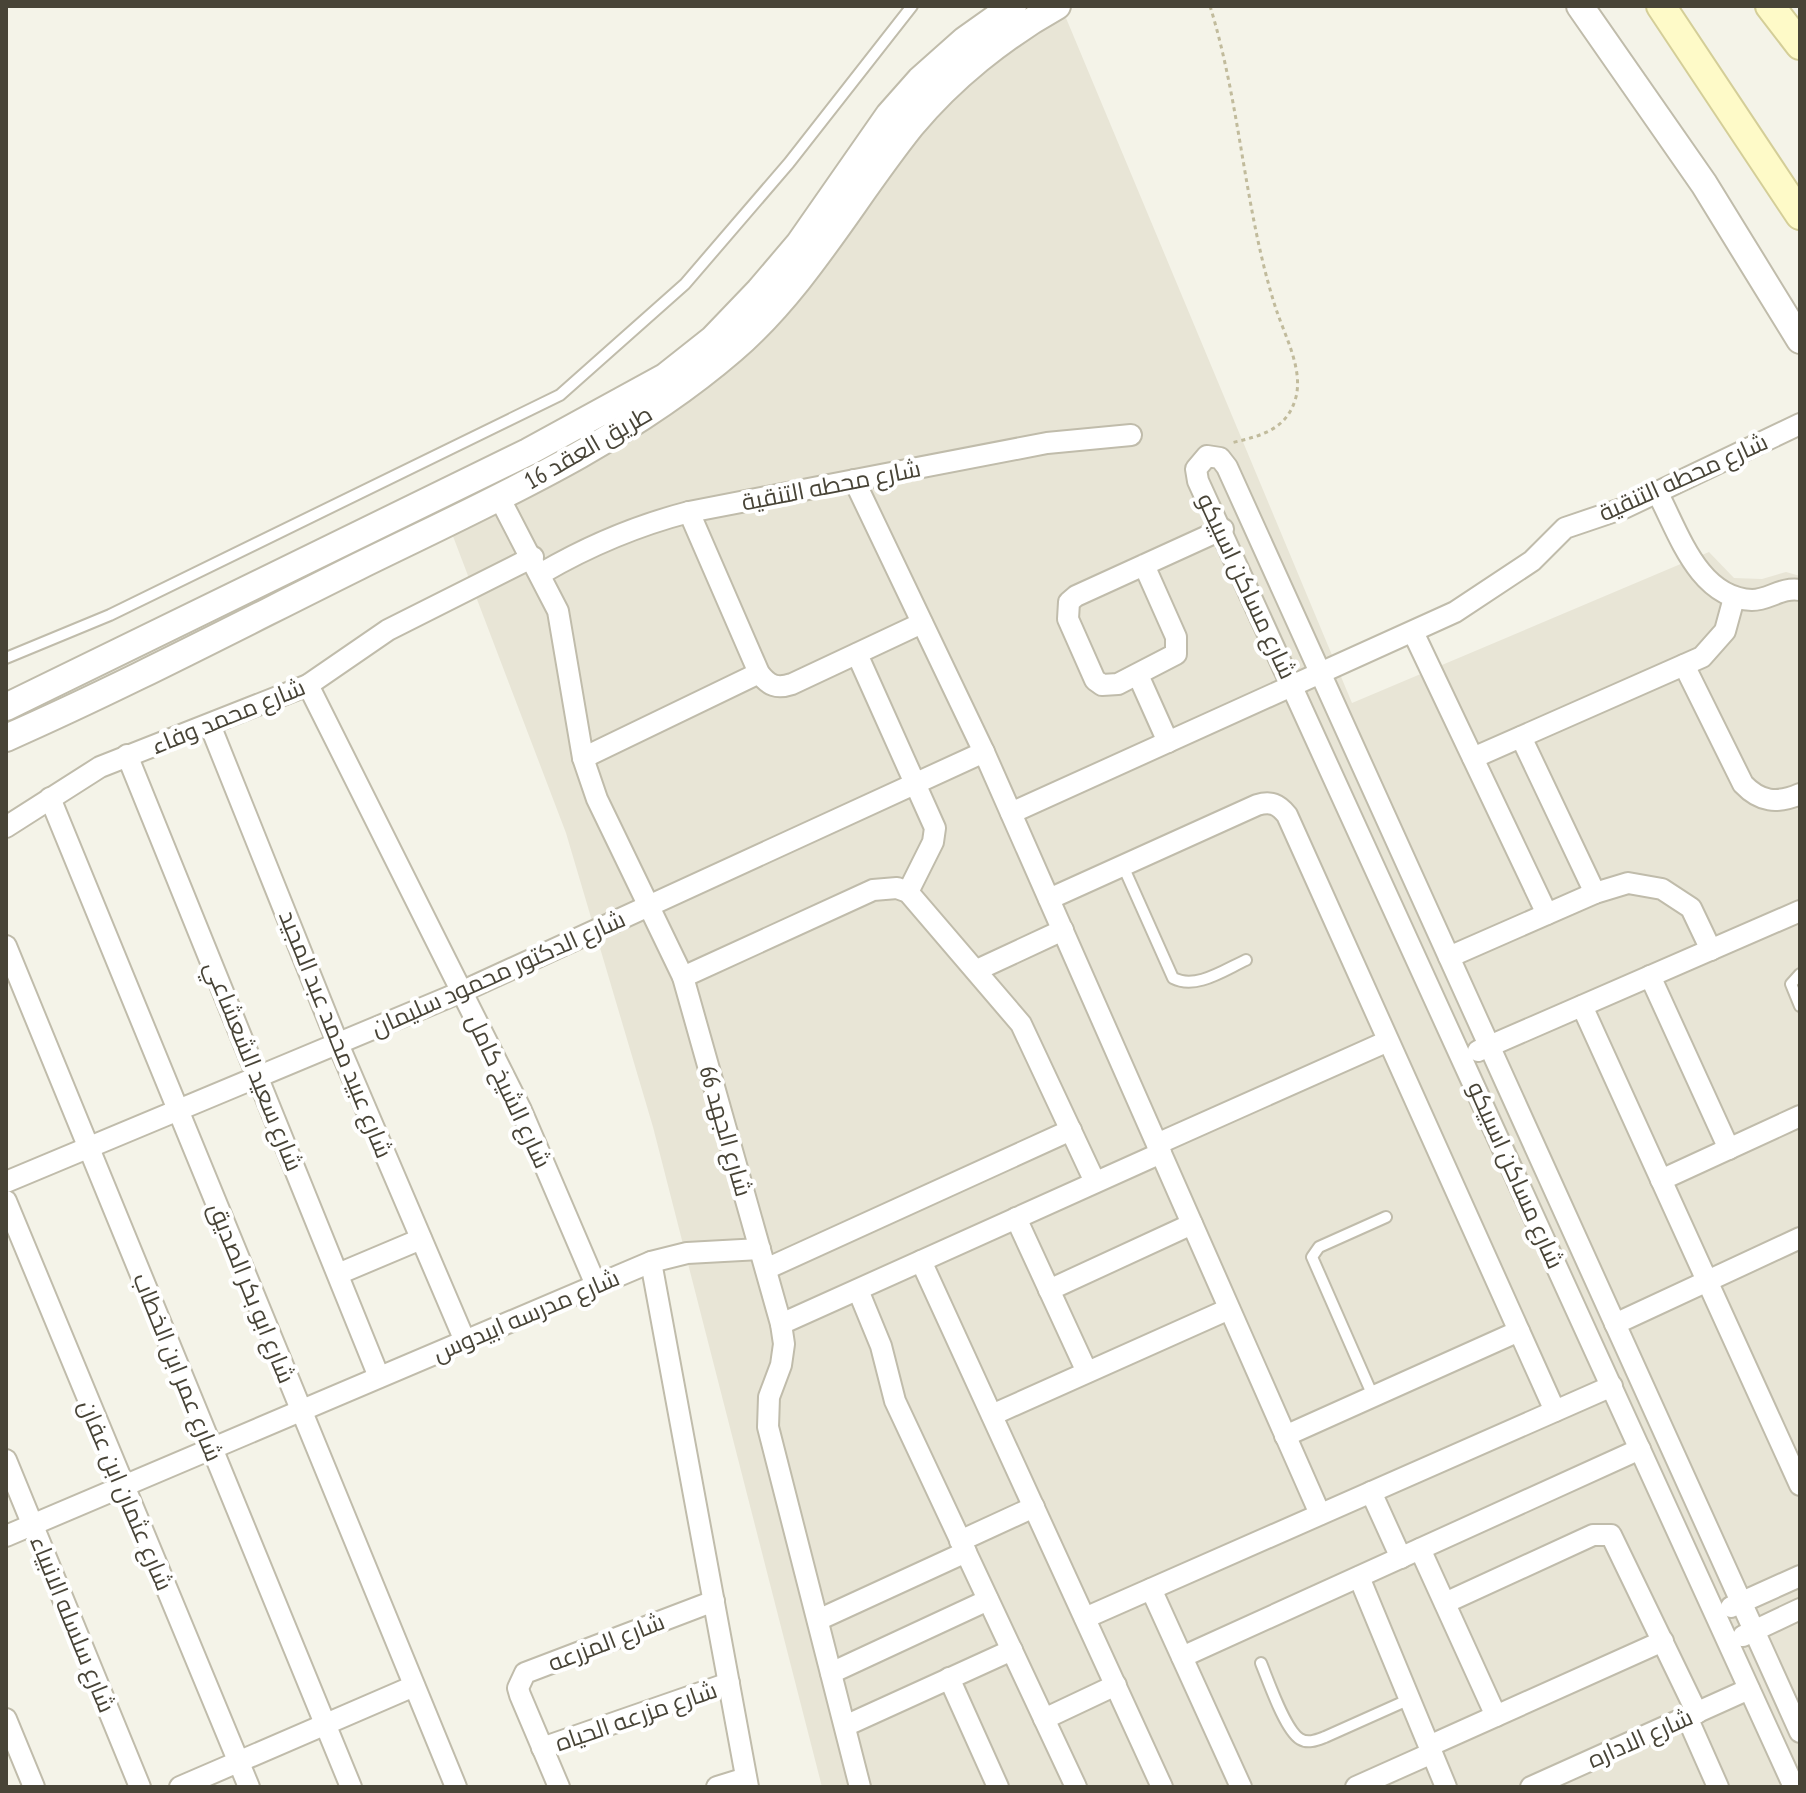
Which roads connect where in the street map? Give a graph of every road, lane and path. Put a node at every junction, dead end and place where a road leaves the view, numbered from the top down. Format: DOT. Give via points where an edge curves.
graph roads {
  1 [pos="912,6"];
  2 [pos="1013,6"];
  3 [pos="1057,6"];
  4 [pos="1210,6"];
  5 [pos="1580,6"];
  6 [pos="1661,6"];
  7 [pos="1770,6"];
  8 [pos="1800,45"];
  9 [pos="1800,215"];
  10 [pos="1800,340"];
  11 [pos="1800,424"];
  12 [pos="1131,435"];
  13 [pos="1207,456"];
  14 [pos="854,480"];
  15 [pos="1657,492"];
  16 [pos="499,497"];
  17 [pos="689,512"];
  18 [pos="1223,529"];
  19 [pos="538,565"];
  20 [pos="1144,565"];
  21 [pos="1800,590"];
  22 [pos="1734,598"];
  23 [pos="922,623"];
  24 [pos="1413,632"];
  25 [pos="857,654"];
  26 [pos="6,658"];
  27 [pos="1684,665"];
  28 [pos="759,673"];
  29 [pos="1320,673"];
  30 [pos="1138,675"];
  31 [pos="308,685"];
  32 [pos="1294,685"];
  33 [pos="6,707"];
  34 [pos="210,725"];
  35 [pos="1521,737"];
  36 [pos="6,738"];
  37 [pos="1168,742"];
  38 [pos="984,752"];
  39 [pos="127,755"];
  40 [pos="583,758"];
  41 [pos="1473,758"];
  42 [pos="916,784"];
  43 [pos="1800,794"];
  44 [pos="50,798"];
  45 [pos="1011,813"];
  46 [pos="6,827"];
  47 [pos="1123,866"];
  48 [pos="908,892"];
  49 [pos="1595,893"];
  50 [pos="1049,899"];
  51 [pos="649,906"];
  52 [pos="1800,911"];
  53 [pos="1547,914"];
  54 [pos="1063,930"];
  55 [pos="6,946"];
  56 [pos="1711,950"];
  57 [pos="1449,957"];
  58 [pos="1246,960"];
  59 [pos="977,970"];
  60 [pos="1800,974"];
  61 [pos="1650,976"];
  62 [pos="683,977"];
  63 [pos="461,992"];
  64 [pos="1582,1006"];
  65 [pos="1800,1006"];
  66 [pos="1388,1041"];
  67 [pos="338,1044"];
  68 [pos="1489,1046"];
  69 [pos="1463,1058"];
  70 [pos="259,1077"];
  71 [pos="177,1111"];
  72 [pos="1800,1116"];
  73 [pos="1071,1130"];
  74 [pos="87,1148"];
  75 [pos="1159,1148"];
  76 [pos="1729,1149"];
  77 [pos="1661,1180"];
  78 [pos="6,1182"];
  79 [pos="1095,1182"];
  80 [pos="6,1201"];
  81 [pos="1386,1217"];
  82 [pos="1016,1218"];
  83 [pos="1192,1224"];
  84 [pos="1800,1238"];
  85 [pos="421,1239"];
  86 [pos="763,1259"];
  87 [pos="921,1261"];
  88 [pos="651,1262"];
  89 [pos="338,1274"];
  90 [pos="1707,1281"];
  91 [pos="596,1285"];
  92 [pos="858,1290"];
  93 [pos="1049,1290"];
  94 [pos="1229,1309"];
  95 [pos="781,1324"];
  96 [pos="1615,1324"];
  97 [pos="1519,1331"];
  98 [pos="465,1341"];
  99 [pos="1087,1372"];
  100 [pos="379,1377"];
  101 [pos="1612,1386"];
  102 [pos="1373,1396"];
  103 [pos="300,1411"];
  104 [pos="1555,1411"];
  105 [pos="992,1415"];
  106 [pos="1285,1436"];
  107 [pos="211,1449"];
  108 [pos="1640,1449"];
  109 [pos="6,1460"];
  110 [pos="1795,1462"];
  111 [pos="1800,1485"];
  112 [pos="122,1487"];
  113 [pos="1371,1492"];
  114 [pos="1034,1507"];
  115 [pos="1320,1514"];
  116 [pos="33,1525"];
  117 [pos="6,1536"];
  118 [pos="963,1546"];
  119 [pos="1420,1549"];
  120 [pos="1401,1558"];
  121 [pos="1800,1576"];
  122 [pos="1359,1577"];
  123 [pos="1151,1589"];
  124 [pos="988,1600"];
  125 [pos="714,1601"];
  126 [pos="1741,1602"];
  127 [pos="1445,1603"];
  128 [pos="1800,1609"];
  129 [pos="1715,1614"];
  130 [pos="1085,1618"];
  131 [pos="818,1620"];
  132 [pos="1754,1630"];
  133 [pos="1663,1641"];
  134 [pos="1728,1642"];
  135 [pos="1012,1650"];
  136 [pos="1182,1657"];
  137 [pos="1261,1663"];
  138 [pos="831,1673"];
  139 [pos="949,1678"];
  140 [pos="729,1683"];
  141 [pos="1116,1685"];
  142 [pos="414,1686"];
  143 [pos="1749,1689"];
  144 [pos="1410,1699"];
  145 [pos="1692,1715"];
  146 [pos="1496,1716"];
  147 [pos="6,1719"];
  148 [pos="1044,1719"];
  149 [pos="325,1724"];
  150 [pos="845,1726"];
  151 [pos="1800,1732"];
  152 [pos="542,1748"];
  153 [pos="1430,1750"];
  154 [pos="238,1762"];
  155 [pos="747,1782"];
  156 [pos="1714,1786"];
  157 [pos="34,1787"];
  158 [pos="140,1787"];
  159 [pos="180,1787"];
  160 [pos="249,1787"];
  161 [pos="351,1787"];
  162 [pos="456,1787"];
  163 [pos="559,1787"];
  164 [pos="717,1787"];
  165 [pos="860,1787"];
  166 [pos="998,1787"];
  167 [pos="1076,1787"];
  168 [pos="1162,1787"];
  169 [pos="1241,1787"];
  170 [pos="1356,1787"];
  171 [pos="1446,1787"];
  172 [pos="1531,1787"];
  173 [pos="1794,1787"];
  1 -- 26 [label="lane" via="789,163 685,284 560,395 110,615"];
  2 -- 33 [label="street, طريق العقد 16" via="920,80 789,256 713,339 677,368 541,445"];
  3 -- 16 [label="street, طريق العقد 16" via="943,91 794,286 732,350 667,402"];
  4 -- 13 [label="path" via="1232,89 1262,260 1298,381 1292,409 1283,421 1261,436 1227,444"];
  5 -- 10 [label="street" via="1704,184"];
  6 -- 9 [label="main road"];
  7 -- 8 [label="main road"];
  11 -- 15 [label="street, شارع محطه التنقية"];
  12 -- 14 [label="street, شارع محطه التنقية" via="1047,443"];
  13 -- 18 [label="street, شارع مساكن اسبيكو" via="1198,463 1196,475"];
  13 -- 29 [label="street, شارع مساكن اسبيكو" via="1224,462"];
  14 -- 17 [label="street, شارع محطه التنقية"];
  14 -- 23 [label="street"];
  15 -- 22 [label="street" via="1700,572 1714,588"];
  15 -- 24 [label="street, شارع محطه التنقية" via="1565,528 1495,589"];
  16 -- 19 [label="street, شارع الجهد 66"];
  16 -- 36 [label="street, طريق العقد 16"];
  17 -- 19 [label="street, شارع محطه التنقية"];
  17 -- 28 [label="street"];
  18 -- 20 [label="street"];
  18 -- 32 [label="street, شارع مساكن اسبيكو"];
  19 -- 31 [label="street, شارع محمد وفاء" via="388,630"];
  19 -- 40 [label="street, شارع الجهد 66" via="563,631"];
  20 -- 30 [label="street" via="1178,646 1170,661"];
  20 -- 30 [label="street" via="1076,596 1066,610 1095,680 1110,687"];
  21 -- 22 [label="street" via="1783,589 1757,600"];
  22 -- 27 [label="street" via="1716,645"];
  23 -- 25 [label="street"];
  23 -- 38 [label="street"];
  24 -- 29 [label="street"];
  24 -- 41 [label="street"];
  25 -- 28 [label="street" via="780,688"];
  25 -- 42 [label="street"];
  27 -- 35 [label="street"];
  27 -- 43 [label="street" via="1743,784 1755,797 1771,802"];
  28 -- 40 [label="street"];
  29 -- 32 [label="street"];
  29 -- 57 [label="street, شارع مساكن اسبيكو"];
  30 -- 37 [label="street"];
  31 -- 34 [label="street, شارع محمد وفاء"];
  31 -- 63 [label="street, شارع الشيخ كامل"];
  32 -- 37 [label="street"];
  32 -- 69 [label="street, شارع مساكن اسبيكو"];
  34 -- 39 [label="street, شارع محمد وفاء"];
  34 -- 67 [label="street, شارع عبيد محمد عبد المجيد"];
  35 -- 41 [label="street"];
  35 -- 49 [label="street"];
  37 -- 45 [label="street"];
  38 -- 42 [label="street, شارع الدكتور محمود سليمان"];
  38 -- 45 [label="street"];
  39 -- 44 [label="street, شارع محمد وفاء"];
  39 -- 70 [label="street, شارع سعيد الشعشاعي"];
  40 -- 51 [label="street, شارع الجهد 66"];
  41 -- 53 [label="street"];
  42 -- 48 [label="street" via="936,835"];
  42 -- 51 [label="street, شارع الدكتور محمود سليمان"];
  44 -- 46 [label="street, شارع محمد وفاء"];
  44 -- 71 [label="street, شارع ابو بكر الصديق"];
  45 -- 50 [label="street"];
  47 -- 50 [label="street"];
  47 -- 58 [label="lane" via="1173,978 1195,982"];
  47 -- 66 [label="street" via="1257,805 1280,806"];
  48 -- 59 [label="street"];
  48 -- 62 [label="street" via="873,890"];
  49 -- 53 [label="street"];
  49 -- 56 [label="street" via="1628,883 1662,889 1691,908"];
  50 -- 54 [label="street"];
  51 -- 62 [label="street, شارع الجهد 66"];
  51 -- 63 [label="street, شارع الدكتور محمود سليمان"];
  52 -- 56 [label="street"];
  53 -- 57 [label="street"];
  54 -- 59 [label="street"];
  54 -- 75 [label="street"];
  55 -- 74 [label="street, شارع عمر ابن الخطاب"];
  56 -- 61 [label="street"];
  57 -- 68 [label="street, شارع مساكن اسبيكو"];
  59 -- 73 [label="street" via="1029,1037"];
  60 -- 65 [label="lane" via="1791,984"];
  61 -- 64 [label="street"];
  61 -- 76 [label="street"];
  62 -- 86 [label="street, شارع الجهد 66"];
  63 -- 67 [label="street, شارع الدكتور محمود سليمان"];
  63 -- 91 [label="street, شارع الشيخ كامل" via="521,1110"];
  64 -- 68 [label="street"];
  64 -- 77 [label="street"];
  66 -- 75 [label="street"];
  66 -- 97 [label="street"];
  67 -- 70 [label="street, شارع الدكتور محمود سليمان"];
  67 -- 85 [label="street, شارع عبيد محمد عبد المجيد"];
  68 -- 69 [label="street"];
  68 -- 96 [label="street, شارع مساكن اسبيكو"];
  69 -- 101 [label="street, شارع مساكن اسبيكو"];
  70 -- 71 [label="street, شارع الدكتور محمود سليمان"];
  70 -- 89 [label="street, شارع سعيد الشعشاعي"];
  71 -- 74 [label="street, شارع الدكتور محمود سليمان"];
  71 -- 103 [label="street, شارع ابو بكر الصديق"];
  72 -- 76 [label="street"];
  73 -- 79 [label="street"];
  73 -- 86 [label="street"];
  74 -- 78 [label="street, شارع الدكتور محمود سليمان"];
  74 -- 107 [label="street, شارع عمر ابن الخطاب"];
  75 -- 79 [label="street"];
  75 -- 83 [label="street"];
  76 -- 77 [label="street"];
  77 -- 90 [label="street"];
  79 -- 82 [label="street"];
  80 -- 112 [label="street, شارع عثمان ابن عفان"];
  81 -- 102 [label="lane" via="1319,1247 1312,1257"];
  82 -- 87 [label="street"];
  82 -- 93 [label="street"];
  83 -- 93 [label="street"];
  83 -- 94 [label="street"];
  84 -- 90 [label="street"];
  85 -- 89 [label="street"];
  85 -- 98 [label="street, شارع عبيد محمد عبد المجيد"];
  86 -- 88 [label="street, شارع مدرسه ابيدوس" via="687,1253"];
  86 -- 95 [label="street, شارع الجهد 66"];
  87 -- 92 [label="street"];
  87 -- 105 [label="street"];
  88 -- 91 [label="street, شارع مدرسه ابيدوس"];
  88 -- 125 [label="street"];
  89 -- 100 [label="street, شارع سعيد الشعشاعي"];
  90 -- 96 [label="street"];
  90 -- 110 [label="street"];
  91 -- 98 [label="street, شارع مدرسه ابيدوس"];
  92 -- 95 [label="street"];
  92 -- 118 [label="street" via="881,1346 895,1401"];
  93 -- 99 [label="street"];
  94 -- 99 [label="street"];
  94 -- 106 [label="street"];
  95 -- 131 [label="street, شارع الجهد 66" via="784,1344 769,1397 768,1427"];
  96 -- 126 [label="street, شارع مساكن اسبيكو"];
  97 -- 102 [label="street"];
  97 -- 104 [label="street"];
  98 -- 100 [label="street, شارع مدرسه ابيدوس"];
  99 -- 105 [label="street"];
  100 -- 103 [label="street, شارع مدرسه ابيدوس"];
  101 -- 104 [label="street"];
  101 -- 108 [label="street, شارع مساكن اسبيكو"];
  102 -- 106 [label="street"];
  103 -- 107 [label="street"];
  103 -- 142 [label="street, شارع ابو بكر الصديق"];
  104 -- 113 [label="street"];
  105 -- 114 [label="street"];
  106 -- 115 [label="street"];
  107 -- 112 [label="street"];
  107 -- 149 [label="street, شارع عمر ابن الخطاب"];
  108 -- 119 [label="street"];
  108 -- 129 [label="street, شارع مساكن اسبيكو"];
  109 -- 116 [label="street, شارع سلسله الانبياء"];
  110 -- 111 [label="street"];
  112 -- 116 [label="street"];
  112 -- 154 [label="street, شارع عثمان ابن عفان"];
  113 -- 115 [label="street"];
  113 -- 120 [label="street"];
  114 -- 118 [label="street"];
  114 -- 130 [label="street"];
  115 -- 123 [label="street"];
  116 -- 117 [label="street"];
  116 -- 158 [label="street, شارع سلسله الانبياء"];
  118 -- 124 [label="street"];
  118 -- 131 [label="street"];
  119 -- 120 [label="street"];
  119 -- 127 [label="street"];
  120 -- 122 [label="street"];
  121 -- 126 [label="street"];
  122 -- 136 [label="street"];
  122 -- 144 [label="street"];
  123 -- 130 [label="street"];
  123 -- 136 [label="street"];
  124 -- 135 [label="street"];
  124 -- 138 [label="street"];
  125 -- 140 [label="street"];
  125 -- 152 [label="street, شارع المزرعه" via="525,1673 518,1688"];
  126 -- 129 [label="street"];
  126 -- 132 [label="street, شارع مساكن اسبيكو"];
  127 -- 133 [label="street" via="1602,1533 1617,1543"];
  127 -- 146 [label="street"];
  128 -- 132 [label="street"];
  129 -- 134 [label="street, شارع مساكن اسبيكو"];
  130 -- 141 [label="street"];
  131 -- 138 [label="street, شارع الجهد 66"];
  132 -- 134 [label="street"];
  132 -- 151 [label="street, شارع مساكن اسبيكو"];
  133 -- 145 [label="street"];
  133 -- 146 [label="street"];
  134 -- 143 [label="street, شارع مساكن اسبيكو"];
  135 -- 139 [label="street"];
  135 -- 148 [label="street"];
  136 -- 169 [label="street"];
  137 -- 144 [label="lane" via="1300,1739 1313,1742"];
  138 -- 150 [label="street, شارع الجهد 66"];
  139 -- 150 [label="street"];
  139 -- 166 [label="street"];
  140 -- 152 [label="street, شارع مزرعه الحياه"];
  140 -- 155 [label="street"];
  141 -- 148 [label="street"];
  141 -- 168 [label="street"];
  142 -- 149 [label="street"];
  142 -- 162 [label="street, شارع ابو بكر الصديق"];
  143 -- 145 [label="street, شارع الاداره"];
  143 -- 173 [label="street, شارع مساكن اسبيكو"];
  144 -- 153 [label="street"];
  145 -- 156 [label="street"];
  145 -- 172 [label="street, شارع الاداره"];
  146 -- 153 [label="street"];
  147 -- 157 [label="street"];
  148 -- 167 [label="street"];
  149 -- 154 [label="street"];
  149 -- 161 [label="street, شارع عمر ابن الخطاب"];
  150 -- 165 [label="street, شارع الجهد 66"];
  152 -- 163 [label="street, شارع المزرعه"];
  153 -- 170 [label="street"];
  153 -- 171 [label="street"];
  154 -- 159 [label="street"];
  154 -- 160 [label="street, شارع عثمان ابن عفان"];
  155 -- 164 [label="street"];
}
